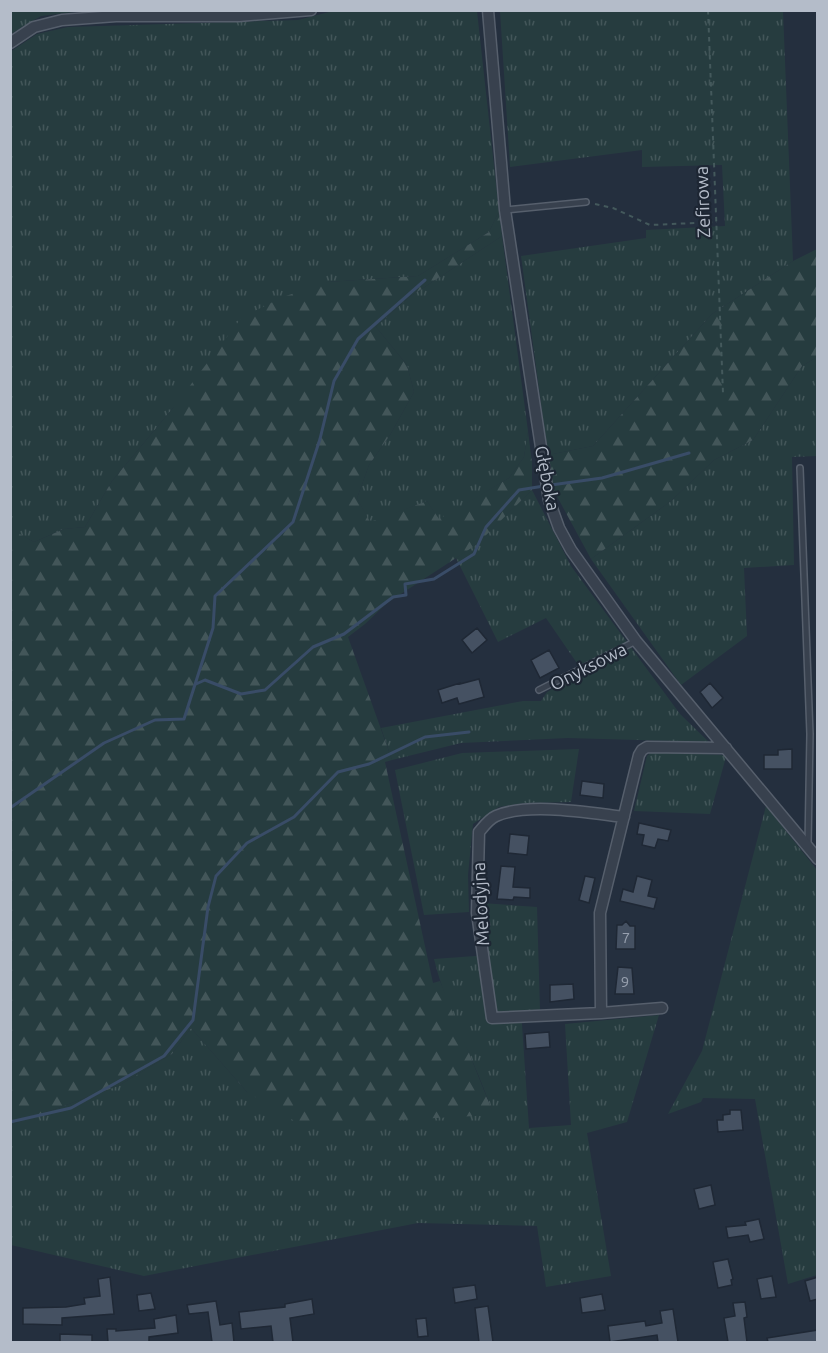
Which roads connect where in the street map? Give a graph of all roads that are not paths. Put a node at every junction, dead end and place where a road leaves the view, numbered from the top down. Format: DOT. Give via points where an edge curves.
graph roads {
  1 [pos="311,10"];
  2 [pos="488,10"];
  3 [pos="10,43"];
  4 [pos="586,202"];
  5 [pos="505,210"];
  6 [pos="800,468"];
  7 [pos="636,641"];
  8 [pos="539,690"];
  9 [pos="726,748"];
  10 [pos="624,817"];
  11 [pos="808,848"];
  12 [pos="818,859"];
  13 [pos="662,1008"];
  14 [pos="601,1013"];
  1 -- 3 [label="street" via="239,16 62,20 34,27"];
  2 -- 5 [label="street, Głęboka"];
  4 -- 5 [label="lane"];
  5 -- 7 [label="street, Głęboka" via="549,500 571,550"];
  6 -- 11 [label="lane" via="810,734"];
  7 -- 8 [label="lane, Onyksowa"];
  7 -- 9 [label="street, Głęboka"];
  9 -- 10 [label="street" via="642,750"];
  9 -- 11 [label="street, Głęboka"];
  10 -- 14 [label="street" via="600,913"];
  10 -- 14 [label="street, Melodyjna" via="563,809 529,810 497,815 479,832 477,913 492,1018"];
  11 -- 12 [label="street, Głęboka"];
  13 -- 14 [label="street, Melodyjna"];
}
